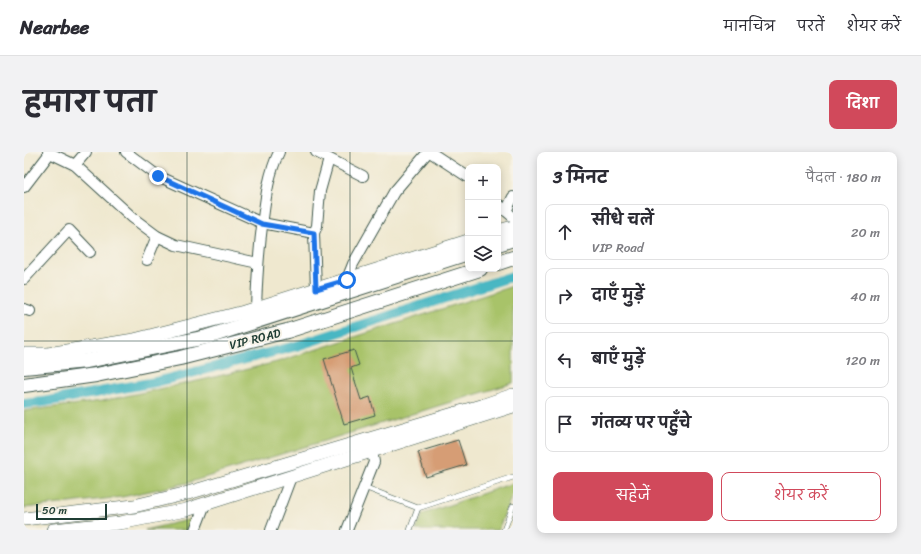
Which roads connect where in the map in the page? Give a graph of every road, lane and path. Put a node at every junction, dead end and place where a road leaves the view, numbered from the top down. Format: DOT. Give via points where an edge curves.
graph roads {
  1 [pos="86,152"];
  2 [pos="126,152"];
  3 [pos="279,152"];
  4 [pos="316,152"];
  5 [pos="429,152"];
  6 [pos="49,153"];
  7 [pos="329,159"];
  8 [pos="75,165"];
  9 [pos="465,175"];
  10 [pos="363,176"];
  11 [pos="24,187"];
  12 [pos="513,197"];
  13 [pos="506,211"];
  14 [pos="262,224"];
  15 [pos="513,227"];
  16 [pos="501,230"];
  17 [pos="314,233"];
  18 [pos="158,236"];
  19 [pos="513,239"];
  20 [pos="465,242"];
  21 [pos="501,243"];
  22 [pos="90,252"];
  23 [pos="465,254"];
  24 [pos="513,258"];
  25 [pos="146,260"];
  26 [pos="501,262"];
  27 [pos="258,263"];
  28 [pos="471,272"];
  29 [pos="24,279"];
  30 [pos="347,280"];
  31 [pos="316,289"];
  32 [pos="256,308"];
  33 [pos="24,354"];
  34 [pos="24,367"];
  35 [pos="24,385"];
  36 [pos="513,395"];
  37 [pos="513,406"];
  38 [pos="372,451"];
  39 [pos="291,476"];
  40 [pos="513,477"];
  41 [pos="364,487"];
  42 [pos="205,504"];
  43 [pos="513,506"];
  44 [pos="418,508"];
  45 [pos="24,519"];
  46 [pos="55,530"];
  47 [pos="195,530"];
  48 [pos="271,530"];
  49 [pos="347,530"];
  50 [pos="410,530"];
  51 [pos="504,530"];
  1 -- 8 [label="street"];
  2 -- 14 [label="street" via="158,176"];
  3 -- 14 [label="street" via="266,191"];
  4 -- 7 [label="street"];
  5 -- 9 [label="street"];
  5 -- 30 [label="street" via="394,192 353,264"];
  6 -- 8 [label="street"];
  6 -- 11 [label="street"];
  7 -- 10 [label="street"];
  7 -- 17 [label="street" via="320,191"];
  8 -- 18 [label="street" via="133,218"];
  12 -- 13 [label="street"];
  14 -- 17 [label="street"];
  14 -- 27 [label="street"];
  15 -- 16 [label="street"];
  17 -- 31 [label="street"];
  18 -- 25 [label="street"];
  18 -- 27 [label="street" via="176,245"];
  19 -- 21 [label="main road"];
  20 -- 30 [label="street"];
  22 -- 29 [label="street" via="69,230"];
  23 -- 34 [label="main road, VIP ROAD" via="207,337 87,361"];
  24 -- 26 [label="main road"];
  27 -- 32 [label="street"];
  28 -- 35 [label="main road, VIP ROAD" via="287,331 188,356 96,375"];
  30 -- 31 [label="street"];
  31 -- 32 [label="street"];
  32 -- 33 [label="street" via="134,340 48,354"];
  36 -- 45 [label="street" via="134,506"];
  37 -- 38 [label="street"];
  38 -- 39 [label="street"];
  38 -- 41 [label="street" via="374,462"];
  39 -- 42 [label="street"];
  39 -- 48 [label="street"];
  40 -- 44 [label="lane"];
  41 -- 44 [label="lane"];
  41 -- 49 [label="street"];
  42 -- 46 [label="street" via="120,523"];
  42 -- 47 [label="street"];
  43 -- 51 [label="lane"];
  44 -- 50 [label="lane"];
}
